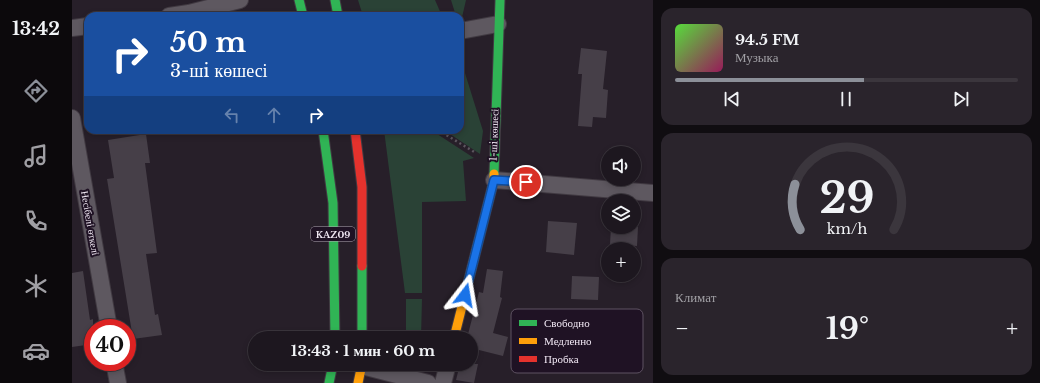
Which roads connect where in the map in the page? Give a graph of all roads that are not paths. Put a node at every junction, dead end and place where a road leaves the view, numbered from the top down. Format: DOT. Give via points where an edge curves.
graph roads {
  1 [pos="240,0"];
  2 [pos="299,0"];
  3 [pos="335,0"];
  4 [pos="500,0"];
  5 [pos="193,12"];
  6 [pos="302,12"];
  7 [pos="337,12"];
  8 [pos="498,24"];
  9 [pos="84,26"];
  10 [pos="72,28"];
  11 [pos="464,30"];
  12 [pos="72,118"];
  13 [pos="324,134"];
  14 [pos="356,134"];
  15 [pos="494,172"];
  16 [pos="653,193"];
  17 [pos="106,319"];
  18 [pos="335,331"];
  19 [pos="362,331"];
  20 [pos="456,331"];
  21 [pos="116,371"];
  22 [pos="332,371"];
  23 [pos="361,371"];
  24 [pos="384,371"];
  25 [pos="446,371"];
  26 [pos="118,383"];
  27 [pos="329,383"];
  28 [pos="358,383"];
  29 [pos="428,383"];
  30 [pos="443,383"];
  1 -- 5 [label="street"];
  2 -- 6 [label="main road"];
  3 -- 7 [label="main road"];
  4 -- 8 [label="main road, 1-шi көшесі"];
  8 -- 11 [label="street"];
  8 -- 15 [label="main road, 1-шi көшесі"];
  9 -- 10 [label="street"];
  12 -- 17 [label="street, Несібелі өткелі"];
  13 -- 18 [label="main road, KAZ09" via="333,203"];
  14 -- 19 [label="main road, KAZ09" via="362,187"];
  15 -- 16 [label="street"];
  15 -- 20 [label="main road, 1-шi көшесі"];
  21 -- 26 [label="street"];
  22 -- 27 [label="main road"];
  23 -- 28 [label="main road"];
  24 -- 29 [label="street"];
  25 -- 30 [label="street"];
}
